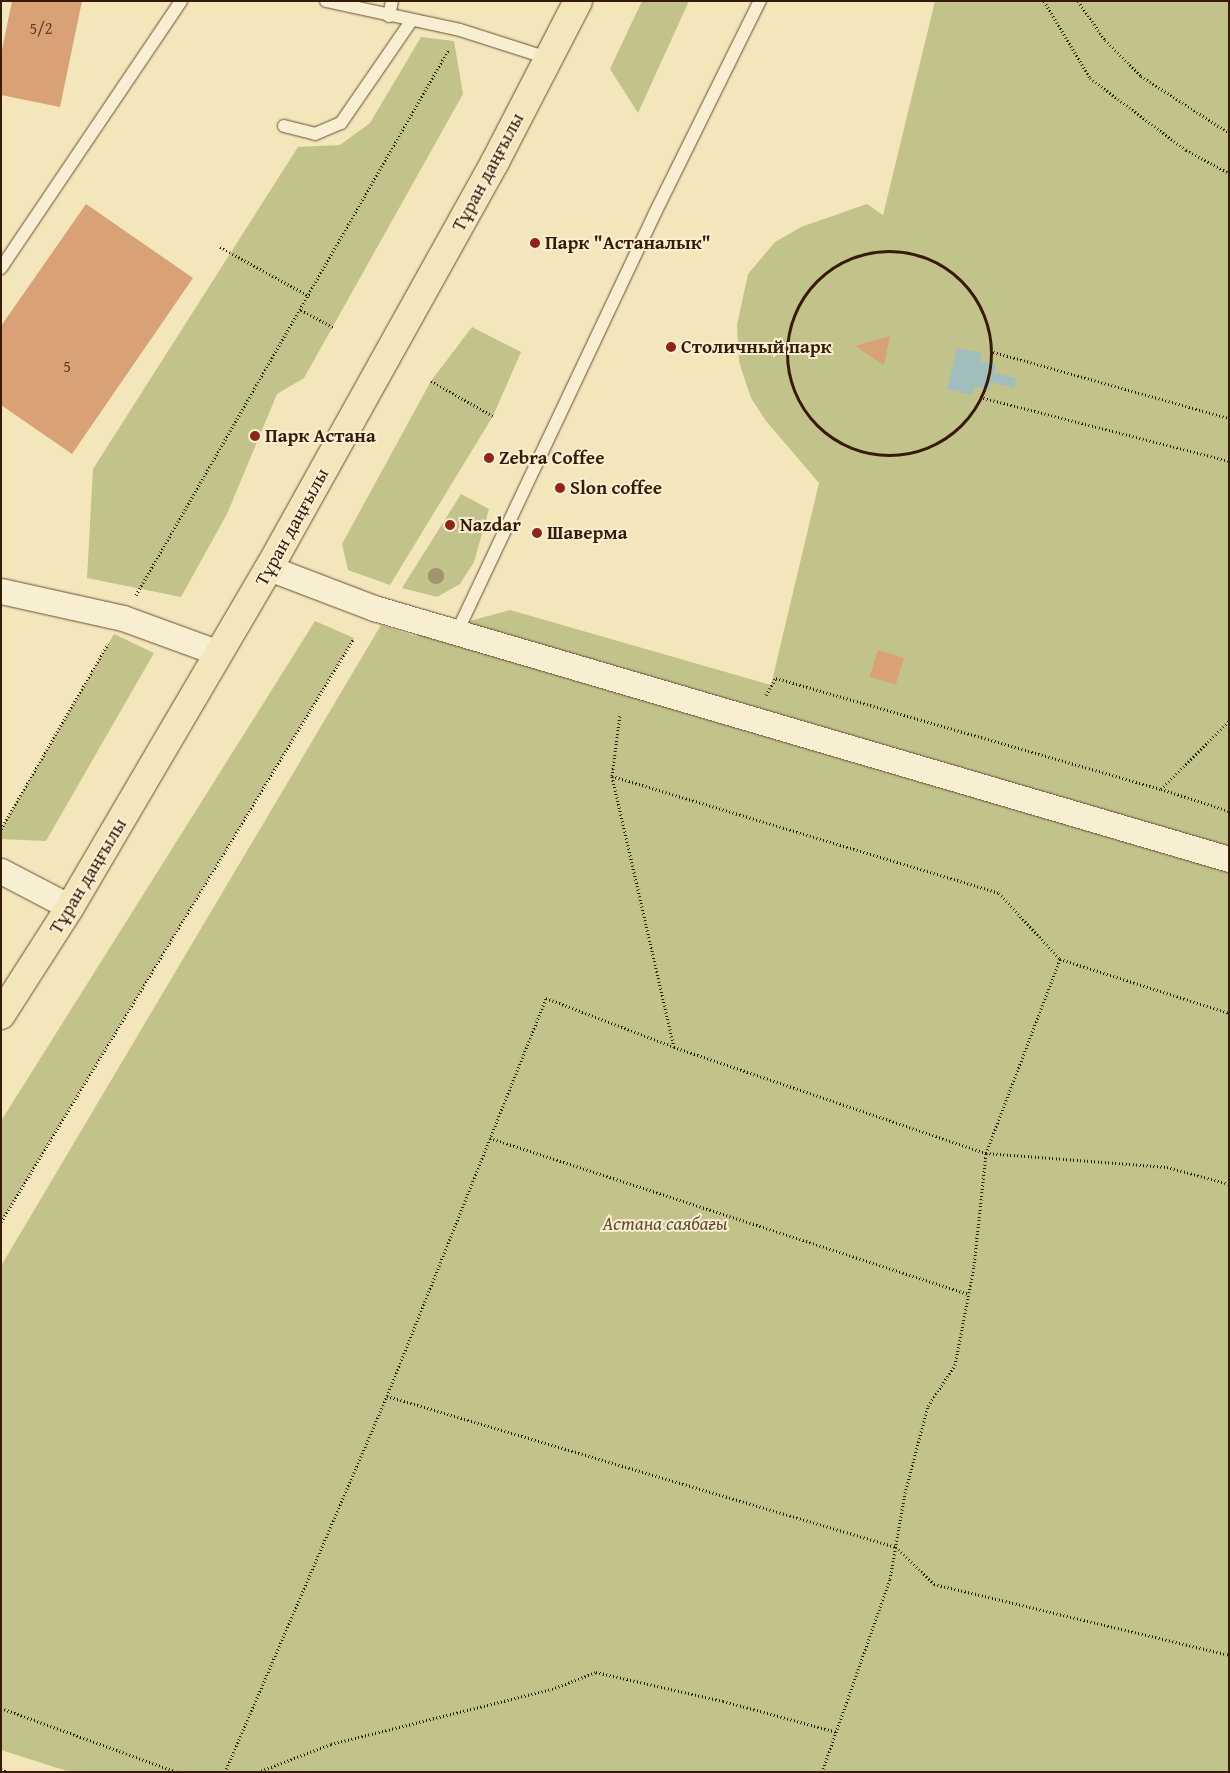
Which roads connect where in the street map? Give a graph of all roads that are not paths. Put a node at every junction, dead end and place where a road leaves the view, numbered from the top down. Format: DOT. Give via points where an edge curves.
graph roads {
  1 [pos="181,1"];
  2 [pos="326,1"];
  3 [pos="392,1"];
  4 [pos="578,1"];
  5 [pos="760,1"];
  6 [pos="389,16"];
  7 [pos="411,21"];
  8 [pos="548,58"];
  9 [pos="284,126"];
  10 [pos="1,268"];
  11 [pos="269,568"];
  12 [pos="1,591"];
  13 [pos="457,632"];
  14 [pos="219,653"];
  15 [pos="1229,860"];
  16 [pos="1,871"];
  17 [pos="70,907"];
  18 [pos="1,1015"];
  1 -- 10 [label="lane"];
  2 -- 6 [label="lane"];
  3 -- 6 [label="lane"];
  4 -- 8 [label="main road, Тұран даңғылы"];
  5 -- 13 [label="lane" via="655,213"];
  6 -- 7 [label="lane"];
  7 -- 8 [label="lane" via="460,30"];
  7 -- 9 [label="lane" via="341,123 315,134"];
  8 -- 11 [label="main road, Тұран даңғылы" via="495,162"];
  11 -- 13 [label="street" via="374,608"];
  11 -- 14 [label="main road, Тұран даңғылы"];
  12 -- 14 [label="street" via="123,618"];
  13 -- 15 [label="street"];
  14 -- 17 [label="main road, Тұран даңғылы"];
  16 -- 17 [label="street"];
  17 -- 18 [label="main road, Тұран даңғылы"];
}
